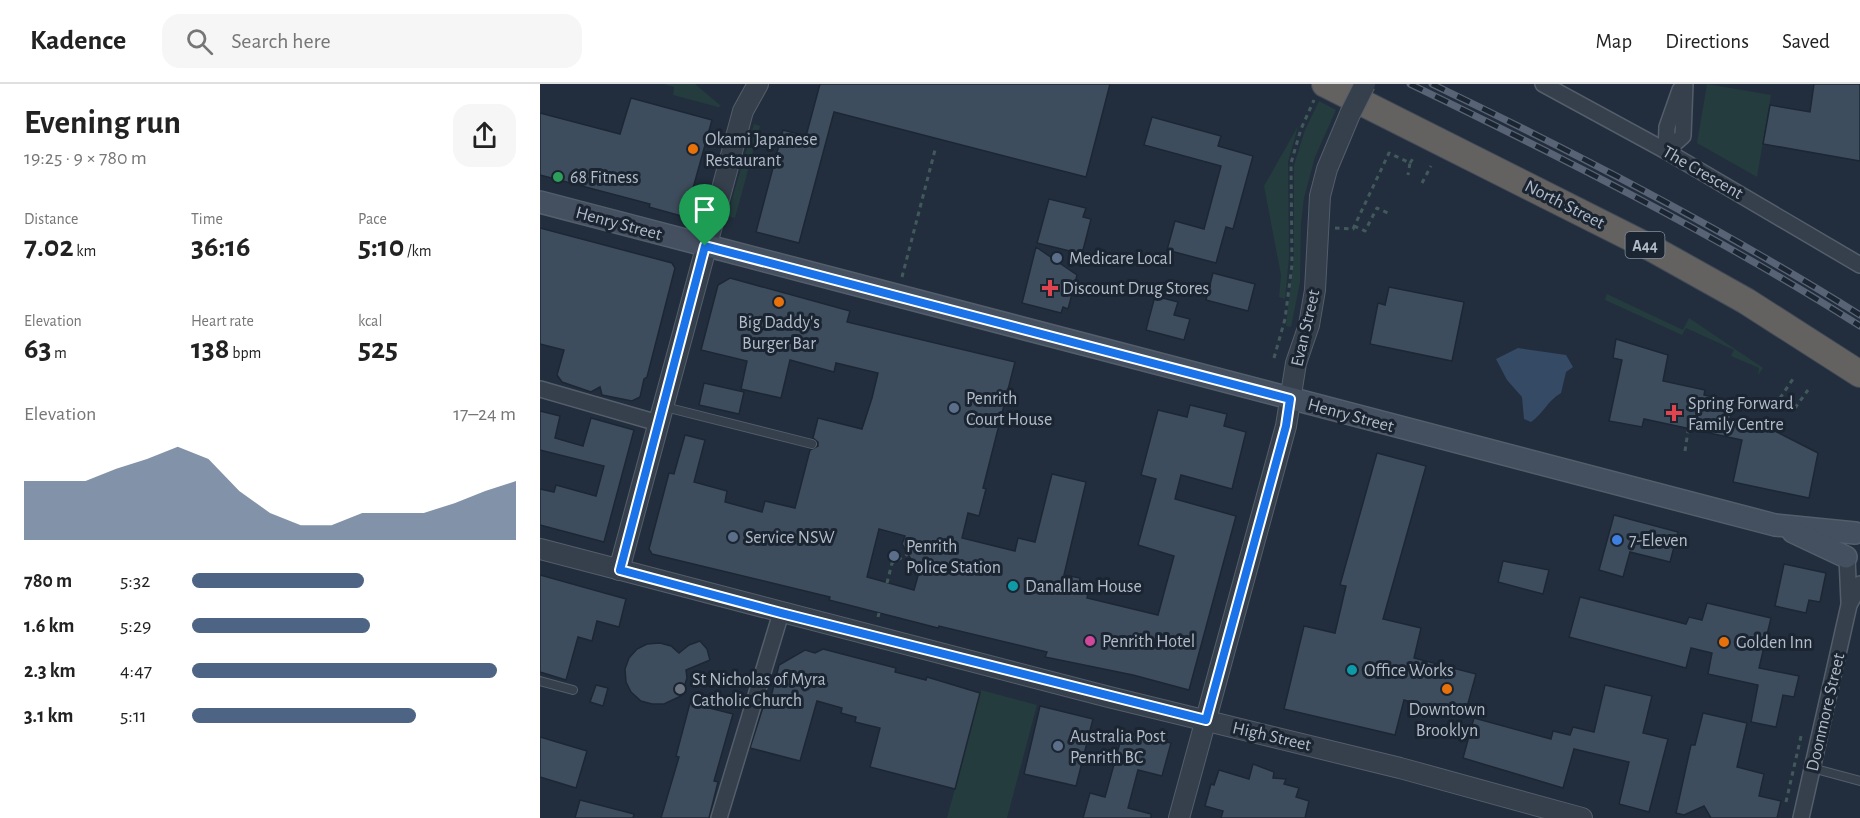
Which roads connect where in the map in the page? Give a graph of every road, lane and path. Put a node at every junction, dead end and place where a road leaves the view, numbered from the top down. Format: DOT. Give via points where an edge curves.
graph roads {
  1 [pos="758,84"];
  2 [pos="1365,84"];
  3 [pos="1543,84"];
  4 [pos="1683,84"];
  5 [pos="1321,89"];
  6 [pos="935,150"];
  7 [pos="1666,151"];
  8 [pos="1414,157"];
  9 [pos="1410,163"];
  10 [pos="1431,166"];
  11 [pos="1408,175"];
  12 [pos="1422,183"];
  13 [pos="540,202"];
  14 [pos="1390,214"];
  15 [pos="1354,226"];
  16 [pos="1334,228"];
  17 [pos="705,246"];
  18 [pos="1860,265"];
  19 [pos="902,277"];
  20 [pos="1274,358"];
  21 [pos="1860,374"];
  22 [pos="1793,379"];
  23 [pos="540,389"];
  24 [pos="1808,390"];
  25 [pos="1780,398"];
  26 [pos="1290,399"];
  27 [pos="1795,408"];
  28 [pos="660,415"];
  29 [pos="1688,431"];
  30 [pos="812,444"];
  31 [pos="1684,451"];
  32 [pos="1778,526"];
  33 [pos="1857,533"];
  34 [pos="541,549"];
  35 [pos="908,554"];
  36 [pos="1851,560"];
  37 [pos="620,570"];
  38 [pos="887,583"];
  39 [pos="1860,584"];
  40 [pos="1849,605"];
  41 [pos="781,613"];
  42 [pos="540,681"];
  43 [pos="573,690"];
  44 [pos="1206,720"];
  45 [pos="1802,732"];
  46 [pos="1812,768"];
  47 [pos="1860,781"];
  48 [pos="1786,802"];
  49 [pos="719,818"];
  50 [pos="1179,818"];
  51 [pos="1582,818"];
  52 [pos="1801,818"];
  1 -- 17 [label="street" via="743,111"];
  2 -- 26 [label="street, Evan Street, bridge" via="1323,183 1314,298"];
  3 -- 7 [label="street, The Crescent"];
  4 -- 7 [label="street" via="1667,127"];
  5 -- 20 [label="path" via="1301,129 1291,163 1291,274 1286,319"];
  5 -- 21 [label="highway, North Street / A44" via="1662,254 1746,301"];
  6 -- 19 [label="path"];
  7 -- 18 [label="street, The Crescent"];
  8 -- 9 [label="path"];
  9 -- 11 [label="path"];
  9 -- 15 [label="path" via="1389,153"];
  10 -- 12 [label="path"];
  13 -- 17 [label="main road, Henry Street"];
  14 -- 15 [label="path" via="1377,208 1365,231"];
  15 -- 16 [label="path"];
  17 -- 26 [label="main road, Henry Street"];
  17 -- 28 [label="street"];
  22 -- 25 [label="path"];
  23 -- 28 [label="street"];
  24 -- 27 [label="path"];
  26 -- 32 [label="main road, Henry Street"];
  26 -- 44 [label="street, Evan Street"];
  28 -- 30 [label="lane"];
  28 -- 37 [label="street"];
  29 -- 31 [label="path"];
  32 -- 33 [label="main road, Henry Street"];
  32 -- 36 [label="main road, Henry Street"];
  33 -- 36 [label="main road" via="1845,543"];
  34 -- 37 [label="street, High Street"];
  35 -- 38 [label="path" via="892,564"];
  36 -- 40 [label="street, Doonmore Street"];
  37 -- 41 [label="street, High Street"];
  39 -- 40 [label="street, Doonmore Street"];
  40 -- 46 [label="street, Doonmore Street"];
  41 -- 44 [label="street, High Street"];
  41 -- 49 [label="street"];
  42 -- 43 [label="lane"];
  44 -- 50 [label="street, Evan Street"];
  44 -- 51 [label="street, High Street" via="1407,769"];
  45 -- 48 [label="path"];
  46 -- 47 [label="lane"];
  46 -- 52 [label="street, Doonmore Street"];
}
